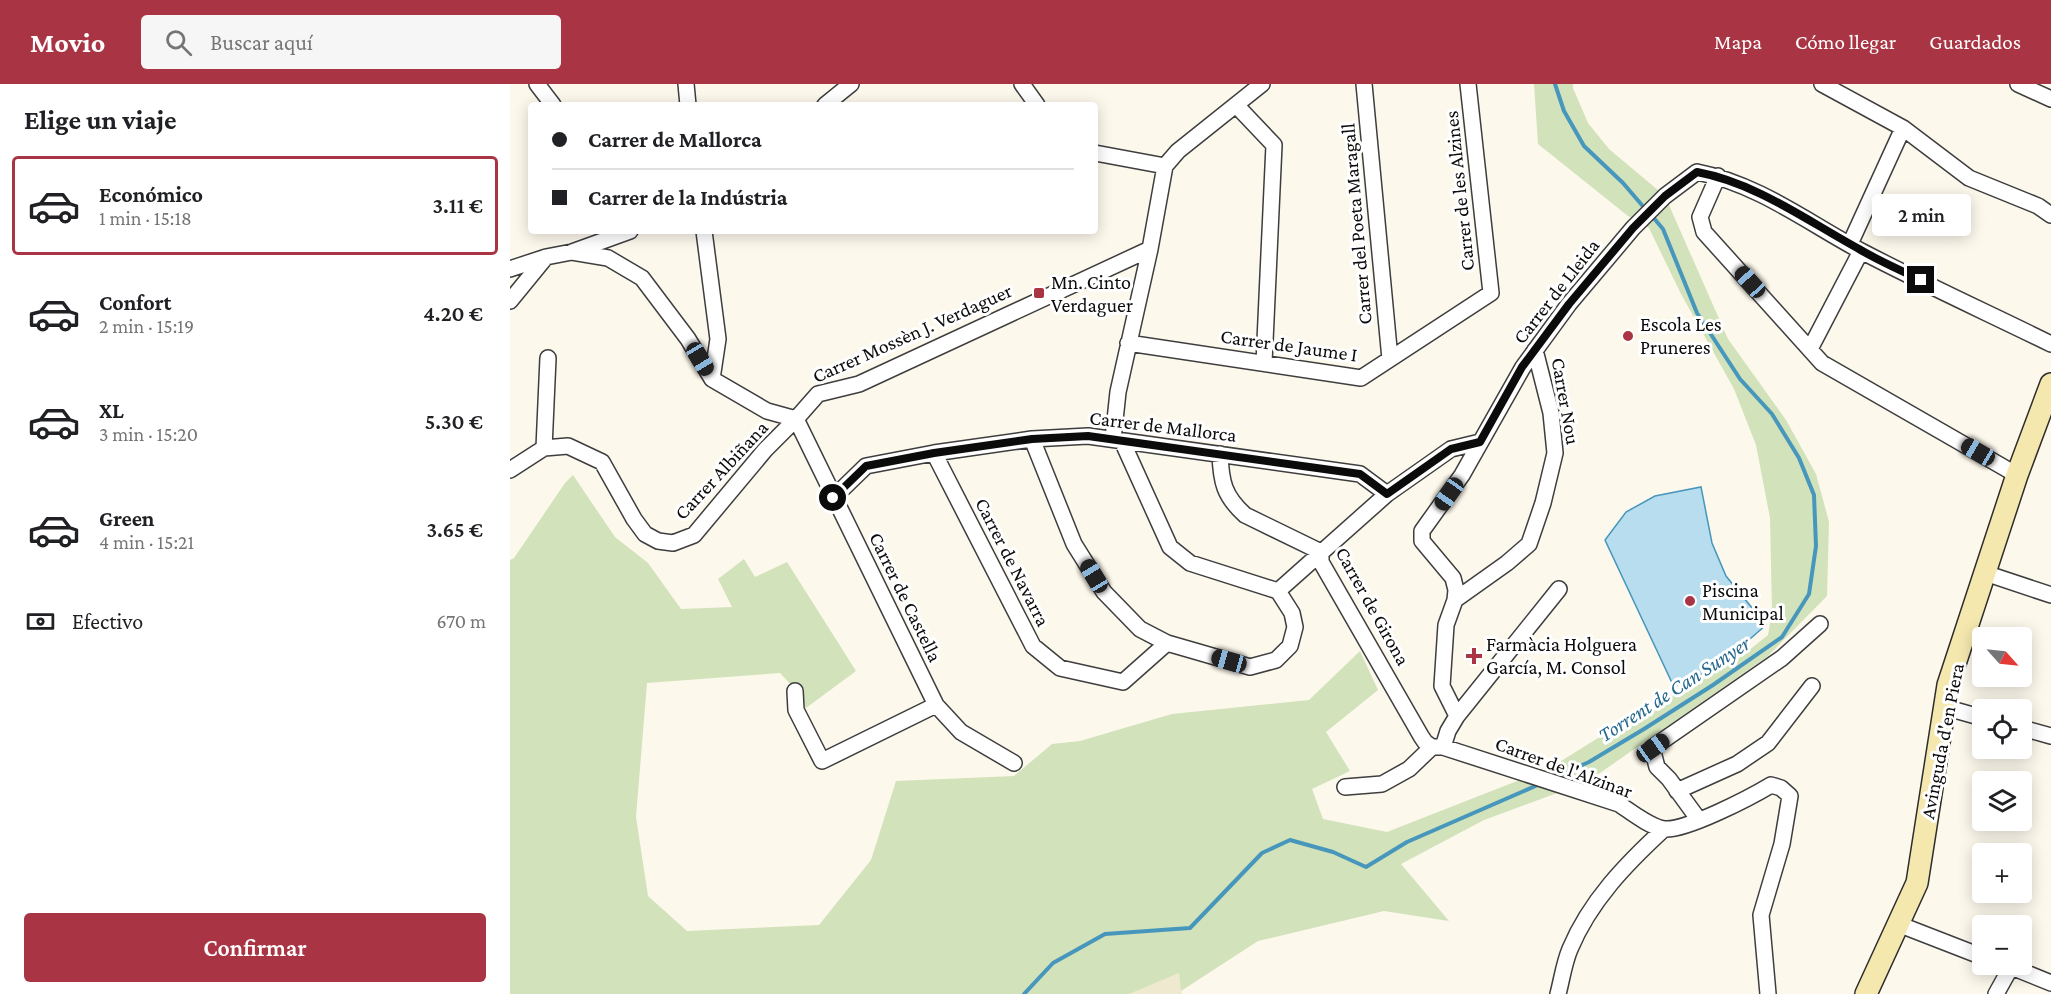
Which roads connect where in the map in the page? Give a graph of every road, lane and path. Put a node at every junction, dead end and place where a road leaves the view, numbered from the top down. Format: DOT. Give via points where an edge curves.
graph roads {
  1 [pos="537,84"];
  2 [pos="686,84"];
  3 [pos="851,84"];
  4 [pos="1262,84"];
  5 [pos="1364,84"];
  6 [pos="1468,84"];
  7 [pos="1822,84"];
  8 [pos="2018,84"];
  9 [pos="2051,99"];
  10 [pos="551,102"];
  11 [pos="688,102"];
  12 [pos="829,102"];
  13 [pos="1236,105"];
  14 [pos="1903,128"];
  15 [pos="1098,154"];
  16 [pos="1164,166"];
  17 [pos="1718,176"];
  18 [pos="2051,215"];
  19 [pos="622,234"];
  20 [pos="704,234"];
  21 [pos="1855,248"];
  22 [pos="1150,249"];
  23 [pos="572,252"];
  24 [pos="546,257"];
  25 [pos="510,269"];
  26 [pos="1491,293"];
  27 [pos="510,301"];
  28 [pos="1128,343"];
  29 [pos="2051,344"];
  30 [pos="1810,349"];
  31 [pos="1535,350"];
  32 [pos="549,358"];
  33 [pos="1390,359"];
  34 [pos="1264,363"];
  35 [pos="712,379"];
  36 [pos="2051,384"];
  37 [pos="796,419"];
  38 [pos="1032,439"];
  39 [pos="1118,440"];
  40 [pos="1480,442"];
  41 [pos="544,448"];
  42 [pos="934,453"];
  43 [pos="1220,454"];
  44 [pos="510,470"];
  45 [pos="2017,475"];
  46 [pos="1387,494"];
  47 [pos="833,498"];
  48 [pos="1321,552"];
  49 [pos="1985,573"];
  50 [pos="1559,589"];
  51 [pos="1278,591"];
  52 [pos="2051,595"];
  53 [pos="1455,600"];
  54 [pos="1820,624"];
  55 [pos="1167,644"];
  56 [pos="1812,686"];
  57 [pos="795,691"];
  58 [pos="936,705"];
  59 [pos="1944,707"];
  60 [pos="1972,715"];
  61 [pos="1457,716"];
  62 [pos="2032,731"];
  63 [pos="2051,736"];
  64 [pos="1437,747"];
  65 [pos="1014,762"];
  66 [pos="1345,787"];
  67 [pos="1677,791"];
  68 [pos="1699,820"];
  69 [pos="1664,829"];
  70 [pos="1898,924"];
  71 [pos="1972,953"];
  72 [pos="2003,975"];
  73 [pos="2030,975"];
  74 [pos="2051,983"];
  75 [pos="1558,994"];
  76 [pos="1768,994"];
  77 [pos="1866,994"];
  78 [pos="1996,994"];
  1 -- 10 [label="street"];
  2 -- 11 [label="street"];
  3 -- 12 [label="street"];
  4 -- 13 [label="street"];
  5 -- 33 [label="street, Carrer del Poeta Maragall"];
  6 -- 26 [label="street, Carrer de les Alzines"];
  7 -- 14 [label="street"];
  8 -- 9 [label="street"];
  13 -- 16 [label="street"];
  13 -- 34 [label="street" via="1274,145"];
  14 -- 18 [label="street" via="1969,178"];
  14 -- 21 [label="street"];
  15 -- 16 [label="street"];
  16 -- 22 [label="street"];
  17 -- 21 [label="street" via="1757,191"];
  17 -- 30 [label="street" via="1700,217 1704,232"];
  17 -- 31 [label="street, Carrer de Lleida" via="1697,172 1665,196 1633,228"];
  19 -- 23 [label="street"];
  20 -- 35 [label="street" via="718,339"];
  21 -- 29 [label="street"];
  21 -- 30 [label="street"];
  22 -- 28 [label="street"];
  22 -- 37 [label="street, Carrer Mossèn J. Verdaguer" via="859,384 818,394"];
  23 -- 24 [label="street"];
  23 -- 35 [label="street" via="608,258 642,278 688,339"];
  24 -- 25 [label="street"];
  24 -- 27 [label="street"];
  26 -- 33 [label="street, Carrer de Jaume I"];
  28 -- 34 [label="street, Carrer de Jaume I"];
  28 -- 39 [label="street" via="1118,392"];
  30 -- 45 [label="street" via="1822,363"];
  31 -- 40 [label="street, Carrer de Lleida"];
  31 -- 53 [label="street, Carrer Nou" via="1551,413 1555,453 1543,503 1529,544"];
  32 -- 41 [label="street"];
  33 -- 34 [label="street, Carrer de Jaume I" via="1361,378"];
  35 -- 37 [label="street" via="767,411"];
  36 -- 45 [label="street, Avinguda d'en Piera"];
  37 -- 41 [label="street, Carrer Albiñana" via="694,535 673,543 658,542 645,534 602,462 568,446"];
  37 -- 47 [label="street, Carrer de Castella"];
  38 -- 39 [label="street, Carrer de Mallorca" via="1088,436"];
  38 -- 42 [label="street, Carrer de Mallorca"];
  38 -- 55 [label="street" via="1074,544 1104,592 1140,629"];
  39 -- 43 [label="street, Carrer de Mallorca"];
  39 -- 51 [label="street" via="1170,547 1190,563"];
  40 -- 46 [label="street" via="1451,449"];
  40 -- 53 [label="street, Carrer de Lleida" via="1422,531 1422,541 1453,578"];
  41 -- 44 [label="street"];
  42 -- 47 [label="street, Carrer de Mallorca" via="866,466"];
  42 -- 55 [label="street, Carrer de Navarra" via="1033,646 1060,668 1124,682"];
  43 -- 46 [label="street, Carrer de Mallorca" via="1360,474"];
  43 -- 48 [label="street, Carrer de Girona" via="1227,495 1235,506 1245,515"];
  45 -- 49 [label="street, Avinguda d'en Piera"];
  46 -- 48 [label="street"];
  47 -- 58 [label="street, Carrer de Castella"];
  48 -- 51 [label="street"];
  48 -- 64 [label="street, Carrer de Girona" via="1321,562 1421,736"];
  49 -- 52 [label="street"];
  49 -- 59 [label="street, Avinguda d'en Piera"];
  50 -- 61 [label="street"];
  51 -- 55 [label="street" via="1292,613 1295,627 1290,646 1276,660 1250,667"];
  53 -- 61 [label="street" via="1446,625 1442,686"];
  54 -- 67 [label="street" via="1782,658 1653,748 1657,767"];
  56 -- 67 [label="street" via="1768,743 1737,764"];
  57 -- 58 [label="street" via="796,710 822,761"];
  58 -- 65 [label="street, Carrer de Castella" via="961,732"];
  59 -- 60 [label="street"];
  59 -- 70 [label="street, Avinguda d'en Piera" via="1917,883"];
  61 -- 64 [label="street"];
  62 -- 63 [label="street"];
  64 -- 66 [label="street" via="1382,784"];
  64 -- 69 [label="street, Carrer de l'Alzinar" via="1619,804"];
  67 -- 68 [label="street"];
  68 -- 69 [label="street"];
  68 -- 76 [label="street" via="1771,785 1790,796 1782,844 1761,915"];
  69 -- 75 [label="street" via="1637,853 1593,904 1570,950"];
  70 -- 71 [label="street"];
  70 -- 77 [label="street, Avinguda d'en Piera"];
  72 -- 78 [label="street"];
  73 -- 74 [label="street"];
}
